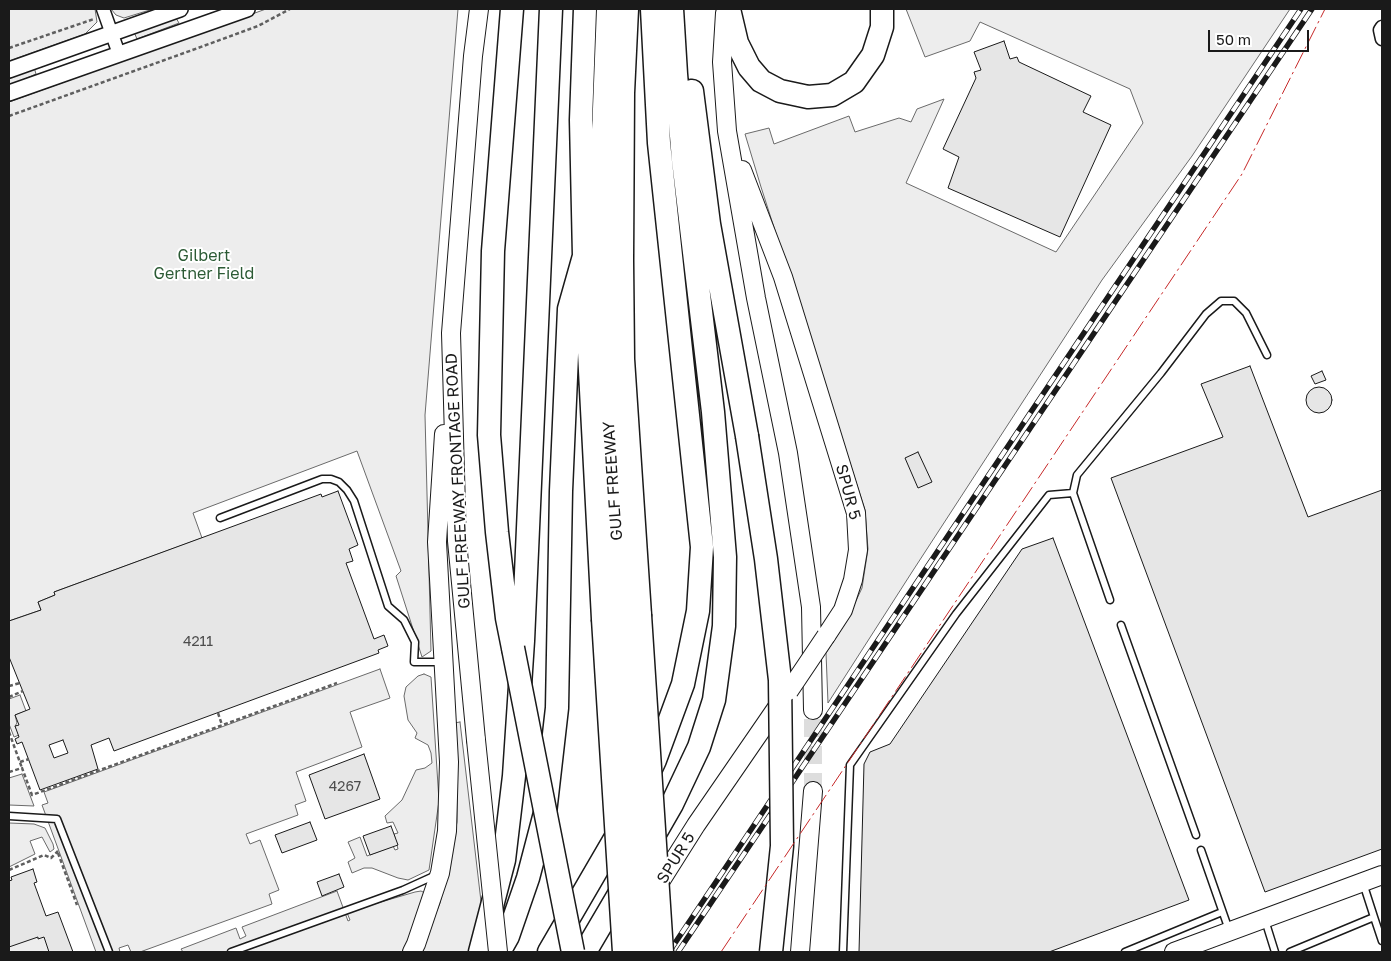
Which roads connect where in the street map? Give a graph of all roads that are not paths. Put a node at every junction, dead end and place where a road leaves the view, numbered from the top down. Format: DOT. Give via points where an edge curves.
graph roads {
  1 [pos="103,9"];
  2 [pos="180,9"];
  3 [pos="247,9"];
  4 [pos="512,9"];
  5 [pos="551,9"];
  6 [pos="585,9"];
  7 [pos="608,9"];
  8 [pos="627,9"];
  9 [pos="652,9"];
  10 [pos="672,9"];
  11 [pos="686,9"];
  12 [pos="725,9"];
  13 [pos="729,9"];
  14 [pos="882,9"];
  15 [pos="476,14"];
  16 [pos="112,33"];
  17 [pos="119,54"];
  18 [pos="9,70"];
  19 [pos="683,73"];
  20 [pos="9,94"];
  21 [pos="613,96"];
  22 [pos="727,131"];
  23 [pos="584,256"];
  24 [pos="450,333"];
  25 [pos="1267,355"];
  26 [pos="1073,493"];
  27 [pos="220,518"];
  28 [pos="1110,600"];
  29 [pos="622,616"];
  30 [pos="1122,625"];
  31 [pos="443,662"];
  32 [pos="813,710"];
  33 [pos="813,791"];
  34 [pos="9,816"];
  35 [pos="1196,835"];
  36 [pos="1200,850"];
  37 [pos="440,873"];
  38 [pos="1382,875"];
  39 [pos="1363,882"];
  40 [pos="1222,912"];
  41 [pos="1374,918"];
  42 [pos="1264,919"];
  43 [pos="1230,932"];
  44 [pos="1382,941"];
  45 [pos="1183,950"];
  46 [pos="109,952"];
  47 [pos="231,952"];
  48 [pos="412,952"];
  49 [pos="480,952"];
  50 [pos="499,952"];
  51 [pos="549,952"];
  52 [pos="573,952"];
  53 [pos="585,952"];
  54 [pos="616,952"];
  55 [pos="624,952"];
  56 [pos="645,952"];
  57 [pos="662,952"];
  58 [pos="771,952"];
  59 [pos="800,952"];
  60 [pos="843,952"];
  61 [pos="1125,952"];
  62 [pos="1275,952"];
  63 [pos="1290,952"];
  1 -- 16 [label="street"];
  2 -- 16 [label="street"];
  3 -- 17 [label="street"];
  4 -- 52 [label="highway, bridge" via="493,251 489,435 507,618"];
  5 -- 49 [label="highway" via="535,401 514,776 504,860"];
  6 -- 23 [label="highway, GULF FREEWAY" via="581,112"];
  7 -- 21 [label="highway, GULF FREEWAY"];
  8 -- 21 [label="highway, GULF FREEWAY"];
  9 -- 51 [label="highway" via="660,143 702,547 698,611 683,684 655,760 613,845"];
  10 -- 19 [label="highway"];
  11 -- 19 [label="highway"];
  12 -- 22 [label="main road" via="722,62"];
  13 -- 14 [label="highway" via="737,43 749,67 761,81 780,91 808,97 832,95 854,82 873,55 882,27"];
  15 -- 24 [label="main road, GULF FREEWAY FRONTAGE ROAD"];
  16 -- 17 [label="street"];
  16 -- 18 [label="street"];
  17 -- 20 [label="street"];
  19 -- 53 [label="highway" via="683,160 714,421 725,557 724,626 714,700 699,746 672,804"];
  19 -- 58 [label="highway, bridge" via="747,436 780,680 782,846"];
  21 -- 29 [label="highway, GULF FREEWAY" via="622,260"];
  22 -- 32 [label="main road" via="756,298 790,463 811,607"];
  22 -- 54 [label="main road, SPUR 5, bridge" via="783,277 856,513 858,550 843,610 696,825"];
  23 -- 29 [label="highway, GULF FREEWAY"];
  23 -- 50 [label="highway" via="568,309 560,491 557,708 545,813 528,878 508,936"];
  24 -- 31 [label="main road" via="437,542"];
  24 -- 50 [label="main road, GULF FREEWAY FRONTAGE ROAD, bridge" via="457,541"];
  25 -- 26 [label="lane" via="1246,313 1234,302 1221,301 1206,314 1077,475"];
  26 -- 28 [label="lane"];
  26 -- 60 [label="lane" via="1049,495 956,614 850,765"];
  27 -- 31 [label="lane" via="322,479 339,482 354,501 388,606 404,620 416,642 414,662"];
  29 -- 55 [label="highway, GULF FREEWAY, bridge"];
  29 -- 56 [label="highway, GULF FREEWAY, bridge"];
  29 -- 57 [label="highway, GULF FREEWAY, bridge"];
  30 -- 35 [label="lane"];
  31 -- 37 [label="main road" via="449,762 447,830"];
  33 -- 59 [label="main road"];
  34 -- 46 [label="lane" via="57,819"];
  36 -- 40 [label="lane"];
  37 -- 47 [label="lane" via="403,890"];
  37 -- 48 [label="main road"];
  38 -- 39 [label="main road"];
  39 -- 41 [label="lane"];
  39 -- 42 [label="main road"];
  40 -- 43 [label="lane"];
  40 -- 61 [label="lane"];
  41 -- 44 [label="lane"];
  41 -- 63 [label="lane"];
  42 -- 43 [label="main road"];
  42 -- 62 [label="lane"];
  43 -- 45 [label="main road"];
}
